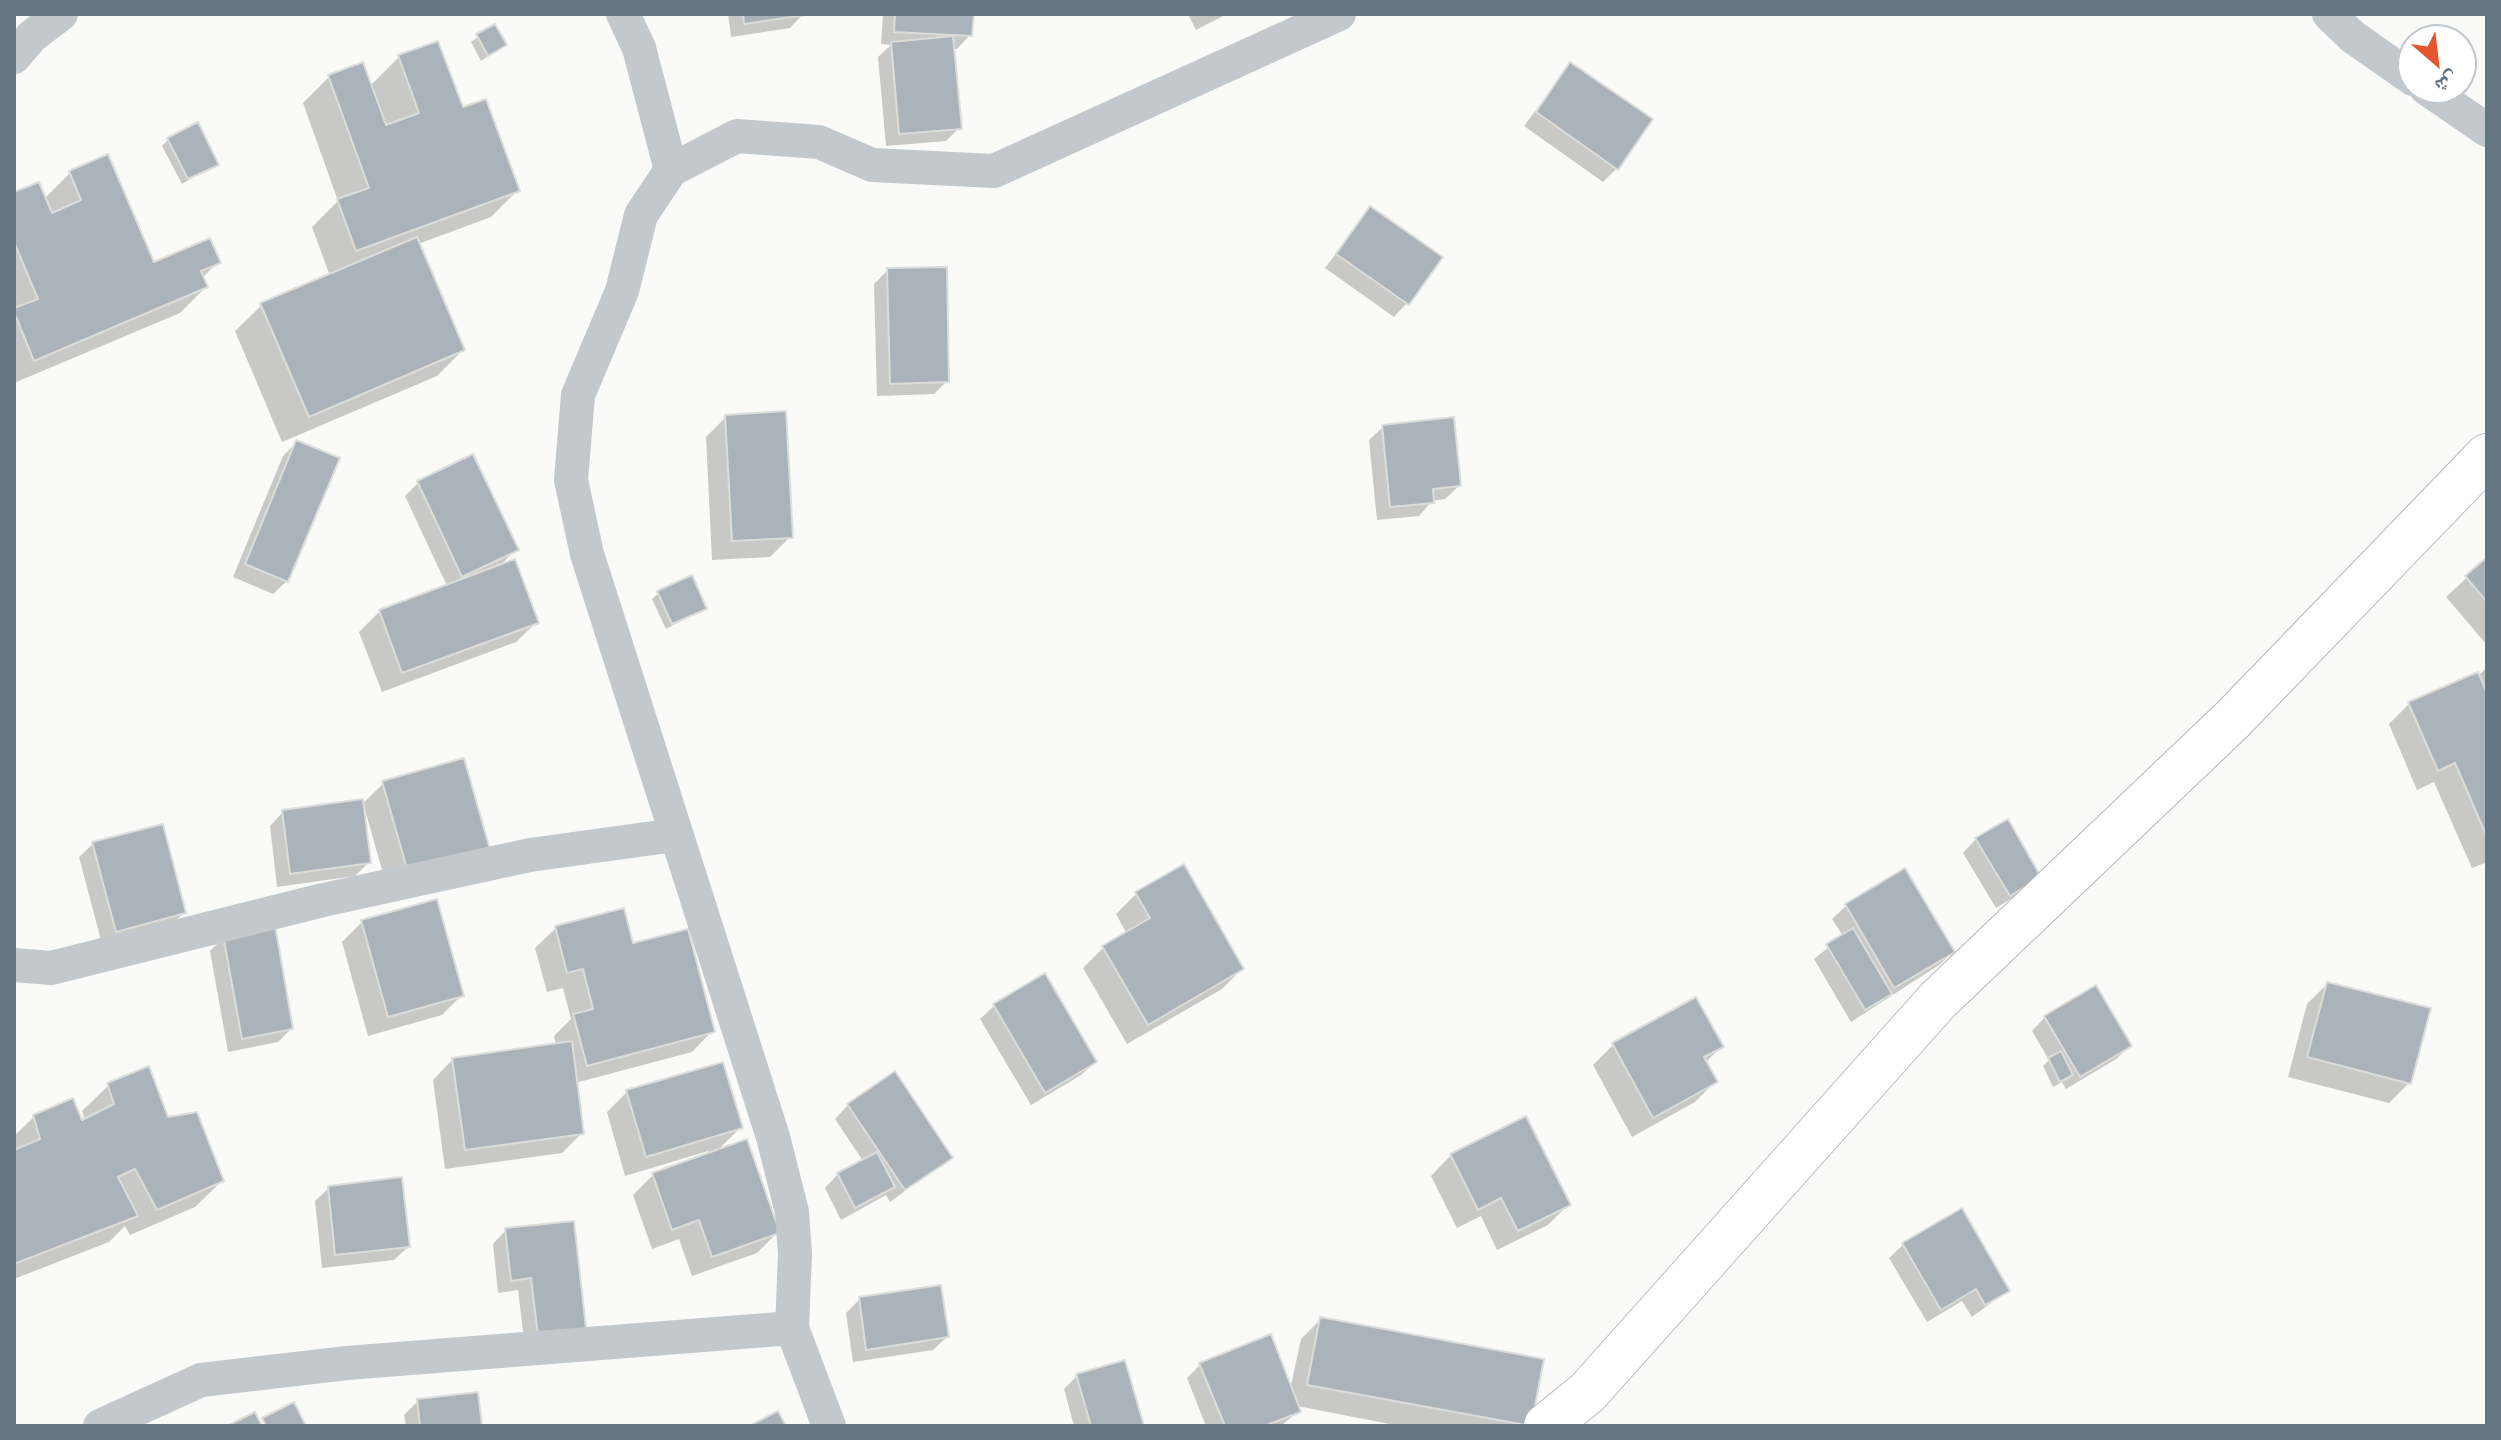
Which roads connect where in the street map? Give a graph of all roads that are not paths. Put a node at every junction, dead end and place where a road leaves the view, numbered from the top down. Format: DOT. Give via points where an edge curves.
graph roads {
  1 [pos="61,14"];
  2 [pos="623,14"];
  3 [pos="1339,14"];
  4 [pos="2329,14"];
  5 [pos="14,57"];
  6 [pos="2397,68"];
  7 [pos="2449,104"];
  8 [pos="2487,130"];
  9 [pos="671,170"];
  10 [pos="2487,456"];
  11 [pos="675,835"];
  12 [pos="14,965"];
  13 [pos="792,1328"];
  14 [pos="100,1426"];
  15 [pos="829,1426"];
  16 [pos="1546,1426"];
  1 -- 5 [label="street"];
  2 -- 9 [label="street" via="639,48"];
  3 -- 9 [label="street" via="994,171 872,165 819,142 737,136"];
  4 -- 6 [label="street"];
  7 -- 8 [label="street"];
  9 -- 11 [label="street" via="641,215 622,291 578,395 571,480 587,554"];
  10 -- 16 [label="main road" via="2233,719 1938,1000 1587,1393"];
  11 -- 12 [label="street" via="530,855 51,968"];
  11 -- 13 [label="street" via="773,1137 792,1212"];
  13 -- 14 [label="street" via="347,1363 201,1380"];
  13 -- 15 [label="street"];
}
